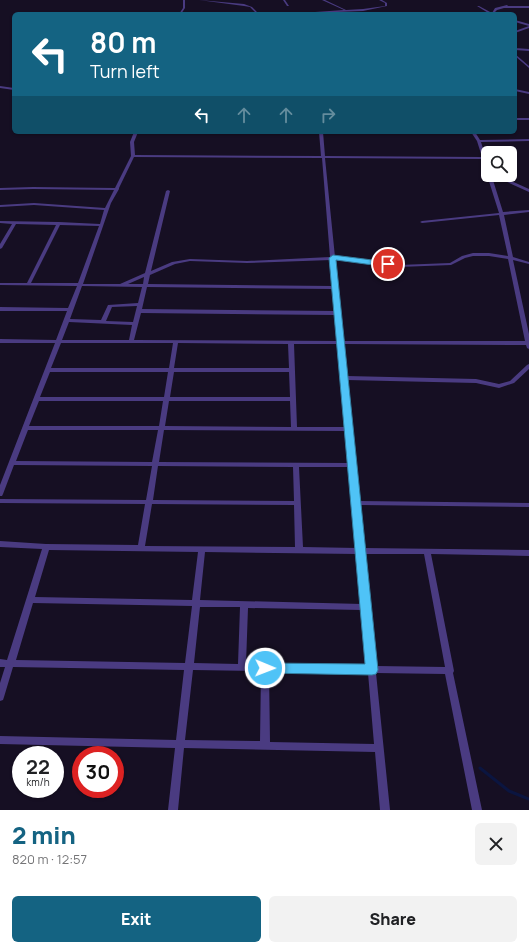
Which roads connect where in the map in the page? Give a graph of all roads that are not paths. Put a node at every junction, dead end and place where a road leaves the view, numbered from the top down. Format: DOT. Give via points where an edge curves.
graph roads {
  1 [pos="184,0"];
  2 [pos="200,0"];
  3 [pos="284,0"];
  4 [pos="324,0"];
  5 [pos="380,0"];
  6 [pos="288,6"];
  7 [pos="478,6"];
  8 [pos="529,7"];
  9 [pos="181,12"];
  10 [pos="256,12"];
  11 [pos="348,12"];
  12 [pos="488,12"];
  13 [pos="494,12"];
  14 [pos="517,21"];
  15 [pos="529,25"];
  16 [pos="517,31"];
  17 [pos="517,49"];
  18 [pos="529,50"];
  19 [pos="517,56"];
  20 [pos="525,64"];
  21 [pos="529,64"];
  22 [pos="529,67"];
  23 [pos="0,87"];
  24 [pos="12,89"];
  25 [pos="517,90"];
  26 [pos="529,93"];
  27 [pos="517,119"];
  28 [pos="529,119"];
  29 [pos="135,134"];
  30 [pos="321,134"];
  31 [pos="474,134"];
  32 [pos="529,140"];
  33 [pos="479,141"];
  34 [pos="481,148"];
  35 [pos="133,156"];
  36 [pos="323,157"];
  37 [pos="481,158"];
  38 [pos="491,182"];
  39 [pos="511,182"];
  40 [pos="0,189"];
  41 [pos="117,189"];
  42 [pos="529,190"];
  43 [pos="168,191"];
  44 [pos="0,206"];
  45 [pos="107,209"];
  46 [pos="529,211"];
  47 [pos="501,213"];
  48 [pos="0,222"];
  49 [pos="15,222"];
  50 [pos="422,222"];
  51 [pos="59,223"];
  52 [pos="101,225"];
  53 [pos="0,248"];
  54 [pos="333,258"];
  55 [pos="510,258"];
  56 [pos="529,263"];
  57 [pos="148,273"];
  58 [pos="0,284"];
  59 [pos="28,285"];
  60 [pos="80,285"];
  61 [pos="119,286"];
  62 [pos="145,286"];
  63 [pos="336,288"];
  64 [pos="140,304"];
  65 [pos="0,309"];
  66 [pos="71,310"];
  67 [pos="138,311"];
  68 [pos="338,313"];
  69 [pos="67,320"];
  70 [pos="103,322"];
  71 [pos="135,324"];
  72 [pos="0,341"];
  73 [pos="59,341"];
  74 [pos="131,342"];
  75 [pos="176,342"];
  76 [pos="291,342"];
  77 [pos="341,343"];
  78 [pos="528,345"];
  79 [pos="529,366"];
  80 [pos="47,370"];
  81 [pos="171,370"];
  82 [pos="292,370"];
  83 [pos="344,378"];
  84 [pos="36,399"];
  85 [pos="166,399"];
  86 [pos="293,399"];
  87 [pos="25,428"];
  88 [pos="161,429"];
  89 [pos="294,429"];
  90 [pos="349,430"];
  91 [pos="12,463"];
  92 [pos="156,463"];
  93 [pos="296,464"];
  94 [pos="352,465"];
  95 [pos="0,494"];
  96 [pos="0,501"];
  97 [pos="149,501"];
  98 [pos="298,503"];
  99 [pos="356,503"];
  100 [pos="529,505"];
  101 [pos="0,544"];
  102 [pos="46,547"];
  103 [pos="141,548"];
  104 [pos="202,549"];
  105 [pos="299,550"];
  106 [pos="360,551"];
  107 [pos="427,552"];
  108 [pos="529,553"];
  109 [pos="29,600"];
  110 [pos="196,604"];
  111 [pos="244,604"];
  112 [pos="366,606"];
  113 [pos="0,664"];
  114 [pos="10,664"];
  115 [pos="189,667"];
  116 [pos="242,668"];
  117 [pos="265,668"];
  118 [pos="372,670"];
  119 [pos="450,671"];
  120 [pos="0,697"];
  121 [pos="0,740"];
  122 [pos="180,744"];
  123 [pos="265,746"];
  124 [pos="379,748"];
  125 [pos="173,810"];
  126 [pos="385,810"];
  127 [pos="477,810"];
  1 -- 9 [label="street"];
  2 -- 10 [label="street" via="244,5"];
  3 -- 6 [label="street"];
  4 -- 11 [label="street"];
  5 -- 11 [label="street" via="386,3 386,6"];
  7 -- 12 [label="street"];
  8 -- 13 [label="street" via="505,7"];
  14 -- 15 [label="street"];
  15 -- 16 [label="street"];
  17 -- 18 [label="street"];
  19 -- 20 [label="street"];
  20 -- 21 [label="street"];
  20 -- 22 [label="street"];
  23 -- 24 [label="street"];
  25 -- 26 [label="street"];
  27 -- 28 [label="street"];
  29 -- 35 [label="street" via="132,142"];
  30 -- 36 [label="street"];
  31 -- 33 [label="street"];
  32 -- 33 [label="street"];
  33 -- 34 [label="street"];
  35 -- 36 [label="street"];
  35 -- 41 [label="street"];
  36 -- 37 [label="street"];
  36 -- 54 [label="street"];
  38 -- 47 [label="street"];
  39 -- 42 [label="street"];
  40 -- 41 [label="street"];
  41 -- 45 [label="street"];
  43 -- 57 [label="street"];
  44 -- 45 [label="street" via="34,204"];
  45 -- 52 [label="street"];
  46 -- 47 [label="street"];
  47 -- 50 [label="street"];
  47 -- 55 [label="street"];
  48 -- 49 [label="street"];
  49 -- 51 [label="street"];
  49 -- 53 [label="street"];
  51 -- 52 [label="street"];
  51 -- 59 [label="street"];
  52 -- 60 [label="street"];
  54 -- 55 [label="street" via="409,266 451,264 464,256"];
  54 -- 57 [label="street" via="247,262 190,260"];
  54 -- 63 [label="street"];
  55 -- 56 [label="street"];
  55 -- 78 [label="street"];
  57 -- 61 [label="street"];
  57 -- 62 [label="street"];
  58 -- 59 [label="street"];
  59 -- 60 [label="street"];
  60 -- 61 [label="street"];
  60 -- 66 [label="street"];
  61 -- 62 [label="street"];
  62 -- 63 [label="street"];
  62 -- 64 [label="street"];
  63 -- 68 [label="street"];
  64 -- 67 [label="street"];
  64 -- 70 [label="street" via="110,306"];
  65 -- 66 [label="street"];
  66 -- 69 [label="street"];
  67 -- 68 [label="street"];
  67 -- 71 [label="street"];
  68 -- 77 [label="street"];
  69 -- 70 [label="street"];
  69 -- 73 [label="street"];
  70 -- 71 [label="street"];
  71 -- 74 [label="street"];
  72 -- 73 [label="street"];
  73 -- 74 [label="street"];
  73 -- 80 [label="street"];
  74 -- 75 [label="street"];
  75 -- 76 [label="street"];
  75 -- 81 [label="street"];
  76 -- 77 [label="street"];
  76 -- 82 [label="street"];
  77 -- 78 [label="street"];
  77 -- 83 [label="street"];
  79 -- 83 [label="street" via="512,382 499,386 476,381"];
  80 -- 81 [label="street"];
  80 -- 84 [label="street"];
  81 -- 82 [label="street"];
  81 -- 85 [label="street"];
  82 -- 86 [label="street"];
  83 -- 90 [label="street"];
  84 -- 85 [label="street"];
  84 -- 87 [label="street"];
  85 -- 86 [label="street"];
  85 -- 88 [label="street"];
  86 -- 89 [label="street"];
  87 -- 88 [label="street"];
  87 -- 91 [label="street"];
  88 -- 89 [label="street"];
  88 -- 92 [label="street"];
  89 -- 90 [label="street"];
  90 -- 94 [label="street"];
  91 -- 92 [label="street"];
  91 -- 95 [label="street"];
  92 -- 93 [label="street"];
  92 -- 97 [label="street"];
  93 -- 94 [label="street"];
  93 -- 98 [label="street"];
  94 -- 99 [label="street"];
  96 -- 97 [label="street"];
  97 -- 98 [label="street"];
  97 -- 103 [label="street"];
  98 -- 105 [label="street"];
  99 -- 100 [label="street"];
  99 -- 106 [label="street"];
  101 -- 102 [label="street"];
  102 -- 103 [label="street"];
  102 -- 109 [label="street"];
  103 -- 104 [label="street"];
  104 -- 105 [label="street"];
  104 -- 110 [label="street"];
  105 -- 106 [label="street"];
  106 -- 107 [label="street"];
  106 -- 112 [label="street"];
  107 -- 108 [label="street"];
  107 -- 119 [label="street"];
  109 -- 110 [label="street"];
  109 -- 114 [label="street"];
  110 -- 111 [label="street"];
  110 -- 115 [label="street"];
  111 -- 112 [label="street"];
  111 -- 116 [label="street"];
  112 -- 118 [label="street"];
  113 -- 114 [label="street"];
  114 -- 115 [label="street"];
  114 -- 120 [label="street"];
  115 -- 116 [label="street"];
  115 -- 122 [label="street"];
  116 -- 117 [label="street"];
  117 -- 118 [label="street"];
  117 -- 123 [label="street"];
  118 -- 119 [label="street"];
  118 -- 124 [label="street"];
  119 -- 127 [label="street" via="448,673"];
  121 -- 122 [label="street"];
  122 -- 123 [label="street"];
  122 -- 125 [label="street"];
  123 -- 124 [label="street"];
  124 -- 126 [label="street"];
}
